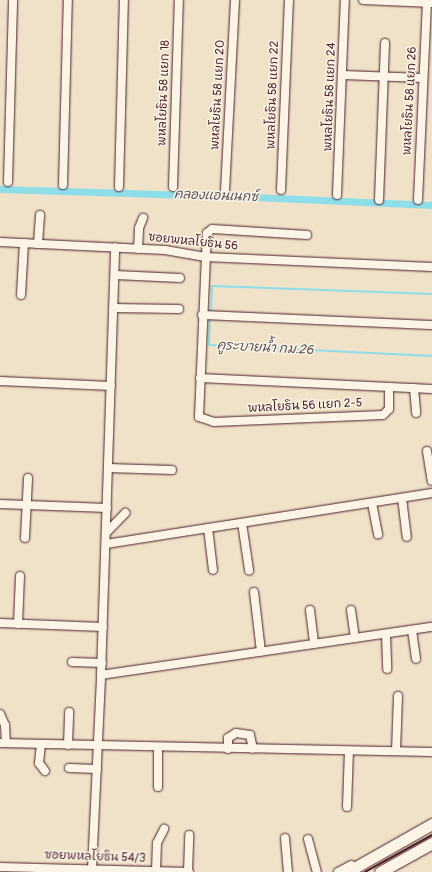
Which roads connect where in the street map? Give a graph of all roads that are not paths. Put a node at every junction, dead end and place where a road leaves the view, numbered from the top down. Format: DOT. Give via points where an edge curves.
graph roads {
  1 [pos="14,0"];
  2 [pos="68,0"];
  3 [pos="124,0"];
  4 [pos="179,0"];
  5 [pos="235,0"];
  6 [pos="289,0"];
  7 [pos="345,0"];
  8 [pos="364,0"];
  9 [pos="429,2"];
  10 [pos="385,43"];
  11 [pos="343,75"];
  12 [pos="384,77"];
  13 [pos="423,78"];
  14 [pos="8,182"];
  15 [pos="63,185"];
  16 [pos="119,186"];
  17 [pos="173,187"];
  18 [pos="281,190"];
  19 [pos="225,191"];
  20 [pos="337,195"];
  21 [pos="379,200"];
  22 [pos="418,200"];
  23 [pos="40,215"];
  24 [pos="143,218"];
  25 [pos="307,235"];
  26 [pos="0,242"];
  27 [pos="24,243"];
  28 [pos="38,244"];
  29 [pos="116,247"];
  30 [pos="138,248"];
  31 [pos="205,257"];
  32 [pos="432,267"];
  33 [pos="115,275"];
  34 [pos="180,278"];
  35 [pos="21,295"];
  36 [pos="114,308"];
  37 [pos="179,309"];
  38 [pos="208,315"];
  39 [pos="432,325"];
  40 [pos="200,378"];
  41 [pos="0,381"];
  42 [pos="111,386"];
  43 [pos="389,387"];
  44 [pos="414,388"];
  45 [pos="432,389"];
  46 [pos="416,413"];
  47 [pos="427,451"];
  48 [pos="108,468"];
  49 [pos="172,470"];
  50 [pos="28,478"];
  51 [pos="432,481"];
  52 [pos="432,493"];
  53 [pos="402,498"];
  54 [pos="372,503"];
  55 [pos="0,504"];
  56 [pos="27,505"];
  57 [pos="107,508"];
  58 [pos="125,513"];
  59 [pos="242,523"];
  60 [pos="208,528"];
  61 [pos="106,532"];
  62 [pos="378,534"];
  63 [pos="407,537"];
  64 [pos="25,538"];
  65 [pos="106,544"];
  66 [pos="213,570"];
  67 [pos="249,570"];
  68 [pos="20,576"];
  69 [pos="254,592"];
  70 [pos="310,610"];
  71 [pos="351,610"];
  72 [pos="0,623"];
  73 [pos="18,624"];
  74 [pos="103,627"];
  75 [pos="432,627"];
  76 [pos="412,630"];
  77 [pos="386,634"];
  78 [pos="355,638"];
  79 [pos="314,644"];
  80 [pos="261,652"];
  81 [pos="416,659"];
  82 [pos="72,662"];
  83 [pos="102,663"];
  84 [pos="387,669"];
  85 [pos="102,675"];
  86 [pos="398,696"];
  87 [pos="69,712"];
  88 [pos="0,714"];
  89 [pos="3,743"];
  90 [pos="41,744"];
  91 [pos="68,745"];
  92 [pos="98,746"];
  93 [pos="158,748"];
  94 [pos="228,749"];
  95 [pos="253,749"];
  96 [pos="349,751"];
  97 [pos="396,751"];
  98 [pos="432,752"];
  99 [pos="69,768"];
  100 [pos="98,769"];
  101 [pos="45,771"];
  102 [pos="158,787"];
  103 [pos="347,807"];
  104 [pos="432,824"];
  105 [pos="164,829"];
  106 [pos="189,834"];
  107 [pos="285,838"];
  108 [pos="308,839"];
  109 [pos="432,843"];
  110 [pos="380,850"];
  111 [pos="0,867"];
  112 [pos="87,870"];
  113 [pos="156,871"];
  114 [pos="169,872"];
  115 [pos="189,872"];
  116 [pos="288,872"];
  117 [pos="317,872"];
  118 [pos="338,872"];
  119 [pos="347,872"];
  120 [pos="380,872"];
  1 -- 14 [label="street"];
  2 -- 15 [label="street"];
  3 -- 16 [label="street"];
  4 -- 17 [label="street, พหลโยธิน 58 แยก 18"];
  5 -- 19 [label="street, พหลโยธิน 58 แยก 20"];
  6 -- 18 [label="street, พหลโยธิน 58 แยก 22"];
  7 -- 11 [label="street, พหลโยธิน 58 แยก 24"];
  8 -- 9 [label="street"];
  9 -- 13 [label="street, พหลโยธิน 58 แยก 26"];
  10 -- 12 [label="street"];
  11 -- 12 [label="street"];
  11 -- 20 [label="street, พหลโยธิน 58 แยก 24"];
  12 -- 13 [label="street"];
  12 -- 21 [label="street"];
  13 -- 22 [label="street, พหลโยธิน 58 แยก 26"];
  23 -- 28 [label="street"];
  24 -- 30 [label="street" via="139,228"];
  25 -- 31 [label="street" via="212,229 207,233"];
  26 -- 27 [label="street, ซอยพหลโยธิน 56"];
  27 -- 28 [label="street, ซอยพหลโยธิน 56"];
  27 -- 35 [label="street"];
  28 -- 29 [label="street, ซอยพหลโยธิน 56"];
  29 -- 30 [label="street, ซอยพหลโยธิน 56"];
  29 -- 33 [label="street"];
  30 -- 31 [label="street, ซอยพหลโยธิน 56"];
  31 -- 32 [label="street, ซอยพหลโยธิน 56"];
  31 -- 38 [label="street"];
  33 -- 34 [label="street"];
  33 -- 36 [label="street"];
  36 -- 37 [label="street"];
  36 -- 42 [label="street"];
  38 -- 39 [label="street"];
  38 -- 40 [label="street"];
  40 -- 43 [label="street"];
  40 -- 43 [label="street, พหลโยธิน 56 แยก 2-5" via="199,416 214,422 383,415 389,409"];
  41 -- 42 [label="street"];
  42 -- 48 [label="street"];
  43 -- 44 [label="street"];
  44 -- 45 [label="street"];
  44 -- 46 [label="street"];
  47 -- 51 [label="street"];
  48 -- 49 [label="street"];
  48 -- 57 [label="street"];
  50 -- 56 [label="street"];
  52 -- 53 [label="street"];
  53 -- 54 [label="street"];
  53 -- 63 [label="street"];
  54 -- 59 [label="street"];
  54 -- 62 [label="street"];
  55 -- 56 [label="street"];
  56 -- 57 [label="street"];
  56 -- 64 [label="street"];
  57 -- 61 [label="street"];
  58 -- 61 [label="street"];
  59 -- 60 [label="street"];
  59 -- 67 [label="street"];
  60 -- 65 [label="street"];
  60 -- 66 [label="street"];
  61 -- 65 [label="street"];
  65 -- 74 [label="street"];
  68 -- 73 [label="street"];
  69 -- 80 [label="street"];
  70 -- 79 [label="street"];
  71 -- 78 [label="street"];
  72 -- 73 [label="street"];
  73 -- 74 [label="street"];
  74 -- 83 [label="street"];
  75 -- 76 [label="street"];
  76 -- 77 [label="street"];
  76 -- 81 [label="street"];
  77 -- 78 [label="street"];
  77 -- 84 [label="street"];
  78 -- 79 [label="street"];
  79 -- 80 [label="street"];
  80 -- 85 [label="street"];
  82 -- 83 [label="street"];
  83 -- 85 [label="street"];
  85 -- 92 [label="street"];
  86 -- 97 [label="street"];
  87 -- 91 [label="street"];
  88 -- 89 [label="street" via="5,725"];
  89 -- 90 [label="street"];
  90 -- 91 [label="street"];
  90 -- 101 [label="street" via="40,766"];
  91 -- 92 [label="street"];
  92 -- 93 [label="street"];
  92 -- 100 [label="street"];
  93 -- 94 [label="street"];
  93 -- 102 [label="street"];
  94 -- 95 [label="street"];
  94 -- 95 [label="street" via="228,738 236,733 250,735"];
  95 -- 96 [label="street"];
  96 -- 97 [label="street"];
  96 -- 103 [label="street"];
  97 -- 98 [label="street"];
  99 -- 100 [label="street"];
  100 -- 112 [label="street"];
  104 -- 119 [label="main road"];
  105 -- 113 [label="street" via="157,843"];
  106 -- 115 [label="street"];
  107 -- 116 [label="street"];
  108 -- 117 [label="street" via="315,857"];
  109 -- 120 [label="main road"];
  110 -- 118 [label="street"];
  111 -- 112 [label="street, ซอยพหลโยธิน 54/3"];
  112 -- 113 [label="street, ซอยพหลโยธิน 54/3"];
  113 -- 114 [label="street, ซอยพหลโยธิน 54/3"];
  114 -- 115 [label="street, ซอยพหลโยธิน 54/3"];
}
